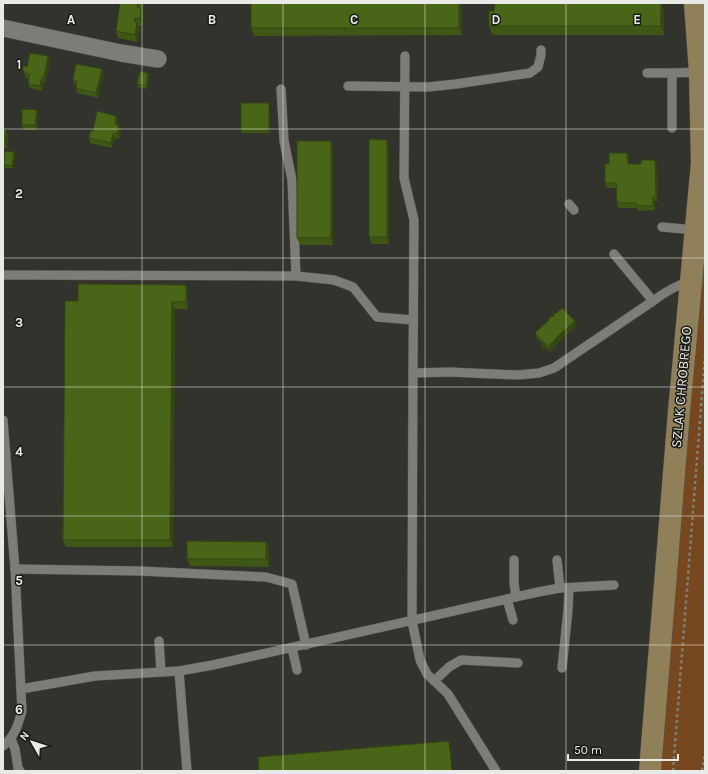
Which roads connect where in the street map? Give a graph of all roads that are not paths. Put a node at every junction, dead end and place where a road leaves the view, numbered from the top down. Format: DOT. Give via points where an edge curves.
graph roads {
  1 [pos="695,3"];
  2 [pos="3,28"];
  3 [pos="541,50"];
  4 [pos="405,56"];
  5 [pos="158,59"];
  6 [pos="700,72"];
  7 [pos="646,73"];
  8 [pos="672,73"];
  9 [pos="348,86"];
  10 [pos="405,87"];
  11 [pos="281,89"];
  12 [pos="672,128"];
  13 [pos="662,227"];
  14 [pos="695,230"];
  15 [pos="614,254"];
  16 [pos="3,275"];
  17 [pos="296,276"];
  18 [pos="691,281"];
  19 [pos="653,301"];
  20 [pos="413,320"];
  21 [pos="413,373"];
  22 [pos="3,420"];
  23 [pos="514,560"];
  24 [pos="557,560"];
  25 [pos="15,568"];
  26 [pos="614,585"];
  27 [pos="564,588"];
  28 [pos="512,598"];
  29 [pos="513,620"];
  30 [pos="412,621"];
  31 [pos="159,642"];
  32 [pos="306,645"];
  33 [pos="292,648"];
  34 [pos="518,663"];
  35 [pos="562,668"];
  36 [pos="297,670"];
  37 [pos="179,671"];
  38 [pos="161,672"];
  39 [pos="434,681"];
  40 [pos="21,688"];
  41 [pos="11,739"];
  42 [pos="3,746"];
  43 [pos="20,771"];
  44 [pos="187,771"];
  45 [pos="496,771"];
  46 [pos="650,771"];
  1 -- 6 [label="main road, SZLAK CHROBREGO"];
  2 -- 5 [label="street"];
  3 -- 10 [label="lane" via="538,67 530,73 456,84"];
  4 -- 10 [label="lane"];
  6 -- 8 [label="lane"];
  6 -- 14 [label="main road, SZLAK CHROBREGO" via="702,163"];
  7 -- 8 [label="lane"];
  8 -- 12 [label="lane"];
  9 -- 10 [label="lane"];
  10 -- 20 [label="lane" via="404,178 414,220"];
  11 -- 17 [label="lane" via="284,141 292,180"];
  13 -- 14 [label="lane"];
  14 -- 18 [label="main road, SZLAK CHROBREGO"];
  15 -- 19 [label="lane"];
  16 -- 17 [label="lane"];
  17 -- 20 [label="lane" via="334,280 353,287 376,317"];
  18 -- 19 [label="lane" via="677,285"];
  18 -- 46 [label="main road, SZLAK CHROBREGO"];
  19 -- 21 [label="lane" via="554,368 539,373"];
  20 -- 21 [label="lane"];
  21 -- 30 [label="lane"];
  22 -- 25 [label="lane"];
  23 -- 28 [label="lane"];
  24 -- 27 [label="lane"];
  25 -- 32 [label="lane" via="266,577 292,584"];
  25 -- 40 [label="lane"];
  26 -- 27 [label="lane"];
  27 -- 28 [label="lane"];
  27 -- 35 [label="lane" via="568,610"];
  28 -- 29 [label="lane"];
  28 -- 30 [label="lane"];
  30 -- 32 [label="lane"];
  30 -- 39 [label="lane" via="420,660 426,674"];
  31 -- 38 [label="lane"];
  32 -- 33 [label="lane"];
  33 -- 36 [label="lane"];
  33 -- 37 [label="lane"];
  34 -- 39 [label="lane" via="461,660"];
  37 -- 38 [label="lane"];
  37 -- 44 [label="lane"];
  38 -- 40 [label="lane" via="95,676"];
  39 -- 45 [label="lane" via="448,694"];
  40 -- 41 [label="lane" via="22,710 18,727"];
  41 -- 42 [label="lane"];
  41 -- 43 [label="lane"];
}
